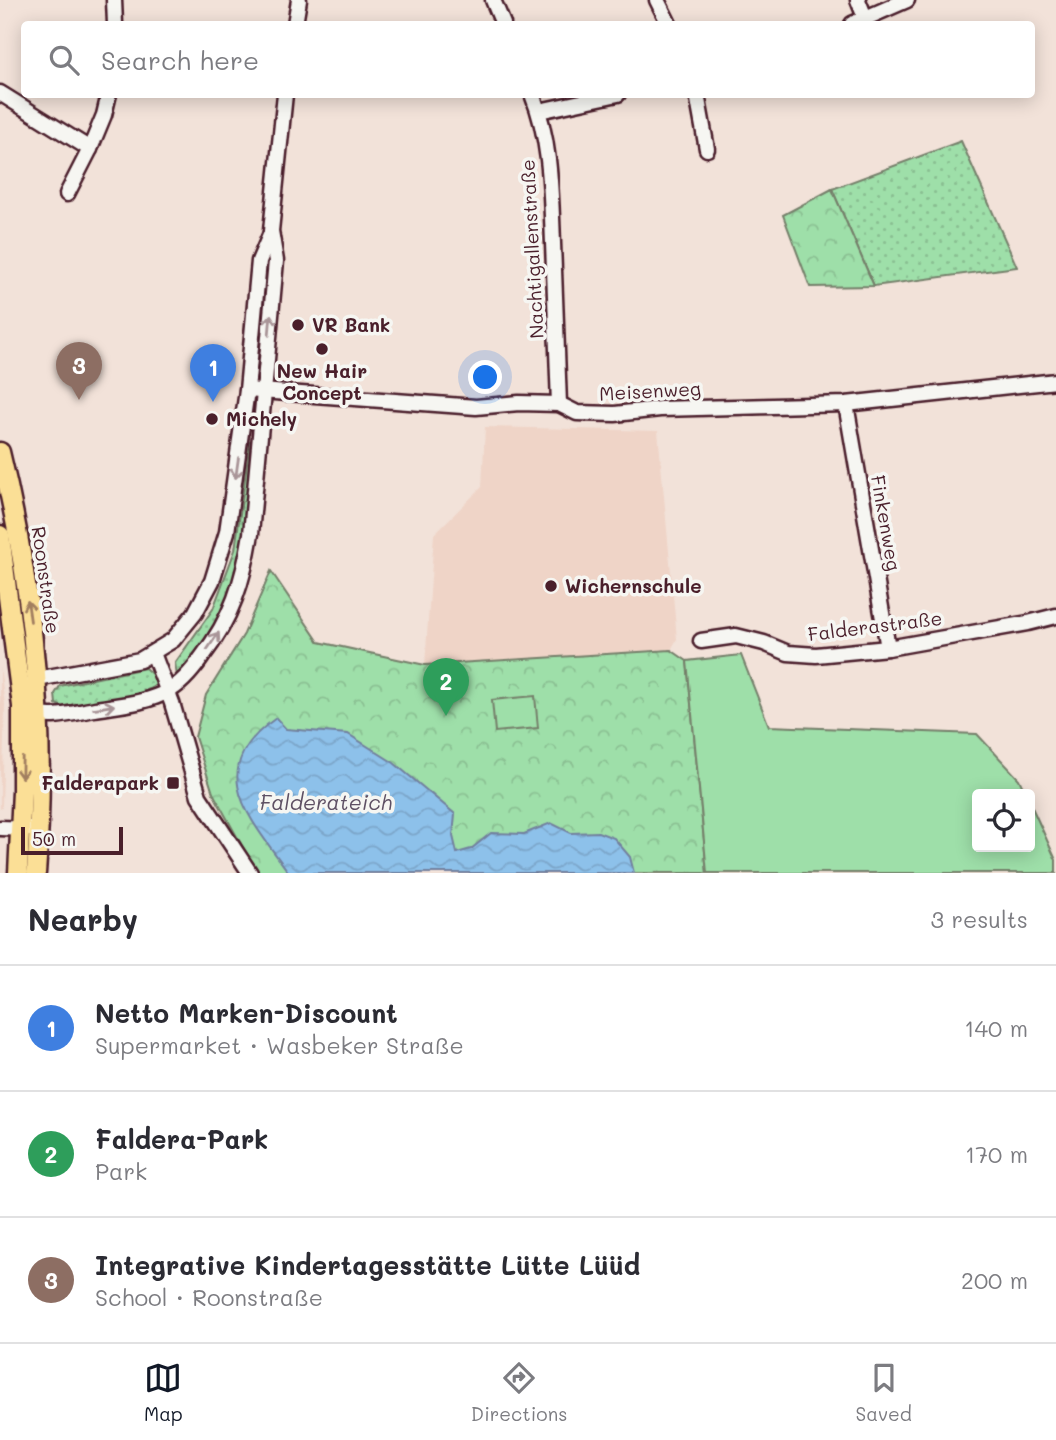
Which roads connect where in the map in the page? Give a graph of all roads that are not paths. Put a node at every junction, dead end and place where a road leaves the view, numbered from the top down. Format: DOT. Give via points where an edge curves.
graph roads {
  1 [pos="114,0"];
  2 [pos="299,0"];
  3 [pos="493,0"];
  4 [pos="657,0"];
  5 [pos="858,0"];
  6 [pos="907,0"];
  7 [pos="866,20"];
  8 [pos="115,21"];
  9 [pos="296,21"];
  10 [pos="502,21"];
  11 [pos="668,21"];
  12 [pos="862,21"];
  13 [pos="0,93"];
  14 [pos="108,98"];
  15 [pos="285,98"];
  16 [pos="534,98"];
  17 [pos="599,98"];
  18 [pos="698,98"];
  19 [pos="539,111"];
  20 [pos="90,149"];
  21 [pos="708,149"];
  22 [pos="67,194"];
  23 [pos="271,231"];
  24 [pos="1056,381"];
  25 [pos="247,390"];
  26 [pos="264,392"];
  27 [pos="559,404"];
  28 [pos="846,404"];
  29 [pos="0,452"];
  30 [pos="1,544"];
  31 [pos="1056,616"];
  32 [pos="701,641"];
  33 [pos="888,648"];
  34 [pos="153,653"];
  35 [pos="37,679"];
  36 [pos="168,692"];
  37 [pos="21,700"];
  38 [pos="39,716"];
  39 [pos="0,828"];
  40 [pos="29,829"];
  41 [pos="18,873"];
  42 [pos="36,873"];
  43 [pos="250,873"];
  1 -- 8 [label="street"];
  2 -- 9 [label="street"];
  3 -- 10 [label="street"];
  4 -- 11 [label="street"];
  5 -- 7 [label="street"];
  6 -- 7 [label="street"];
  7 -- 12 [label="street"];
  13 -- 20 [label="street"];
  14 -- 20 [label="street"];
  15 -- 23 [label="street"];
  16 -- 19 [label="street, Nachtigallenstraße"];
  17 -- 19 [label="street"];
  18 -- 21 [label="street"];
  19 -- 27 [label="street, Nachtigallenstraße" via="551,194"];
  20 -- 22 [label="street"];
  23 -- 25 [label="street" via="259,261"];
  26 -- 23 [label="street, one-way" via="276,261"];
  24 -- 28 [label="street, Meisenweg"];
  25 -- 26 [label="street, Meisenweg"];
  25 -- 34 [label="street, one-way" via="227,532 212,581 195,613 173,639"];
  26 -- 27 [label="street, Meisenweg" via="476,407"];
  36 -- 26 [label="street, one-way" via="190,674 217,638 236,601 251,534"];
  27 -- 28 [label="street, Meisenweg" via="578,412 615,414"];
  28 -- 33 [label="street, Finkenweg"];
  35 -- 29 [label="main road, Roonstraße, one-way" via="15,514"];
  30 -- 37 [label="main road, Roonstraße"];
  31 -- 33 [label="street, Falderastraße"];
  32 -- 33 [label="street, Falderastraße" via="736,636 788,653 816,655"];
  34 -- 35 [label="street" via="140,660"];
  34 -- 36 [label="street"];
  35 -- 37 [label="street"];
  35 -- 38 [label="main road, Roonstraße"];
  38 -- 36 [label="street, one-way" via="134,702"];
  36 -- 43 [label="street" via="199,796"];
  37 -- 38 [label="street"];
  37 -- 40 [label="main road, Roonstraße, one-way"];
  38 -- 40 [label="main road, Roonstraße"];
  39 -- 40 [label="street"];
  40 -- 41 [label="main road"];
  40 -- 42 [label="main road"];
}
